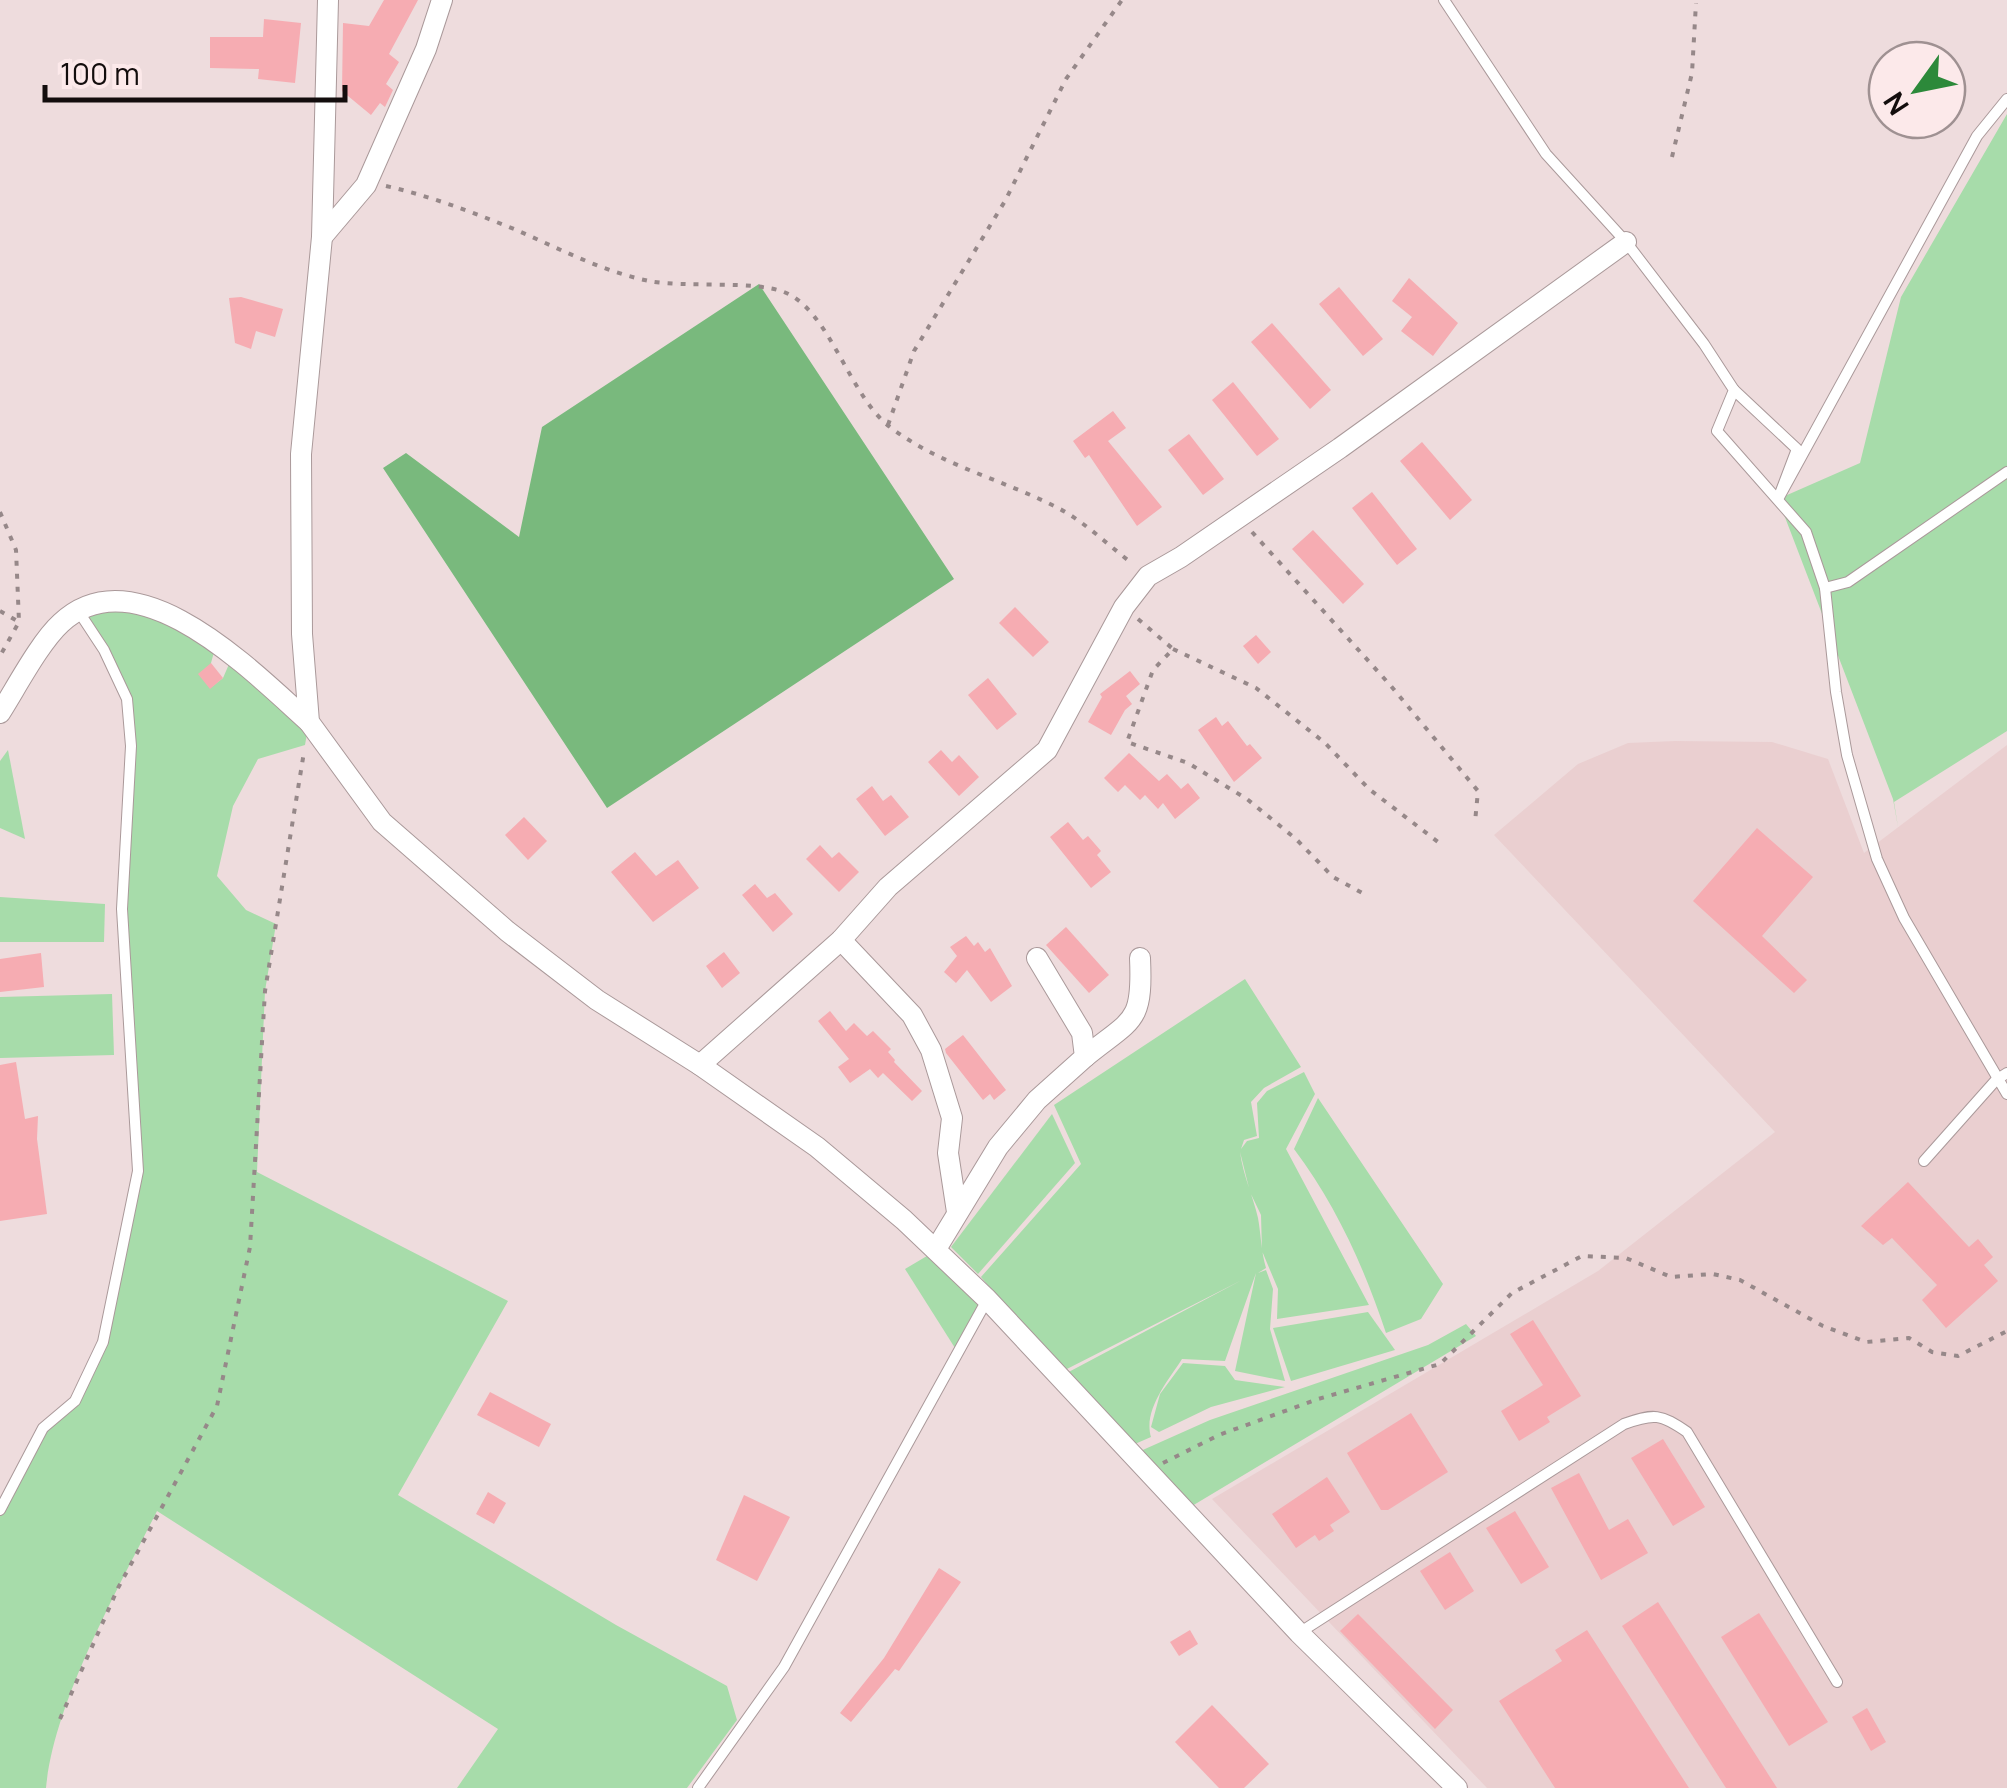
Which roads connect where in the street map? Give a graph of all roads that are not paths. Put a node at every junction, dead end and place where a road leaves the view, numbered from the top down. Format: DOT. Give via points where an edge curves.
graph roads {
  1 [pos="328,0"];
  2 [pos="442,0"];
  3 [pos="1444,0"];
  4 [pos="2007,99"];
  5 [pos="322,237"];
  6 [pos="1626,242"];
  7 [pos="1734,390"];
  8 [pos="2007,472"];
  9 [pos="1778,499"];
  10 [pos="1825,588"];
  11 [pos="79,612"];
  12 [pos="0,712"];
  13 [pos="308,722"];
  14 [pos="840,940"];
  15 [pos="1037,958"];
  16 [pos="1140,958"];
  17 [pos="1086,1057"];
  18 [pos="700,1065"];
  19 [pos="2002,1077"];
  20 [pos="2007,1094"];
  21 [pos="1924,1161"];
  22 [pos="957,1212"];
  23 [pos="936,1250"];
  24 [pos="988,1299"];
  25 [pos="0,1510"];
  26 [pos="1298,1633"];
  27 [pos="1837,1682"];
  28 [pos="698,1788"];
  29 [pos="1458,1788"];
  1 -- 5 [label="street"];
  2 -- 5 [label="street" via="366,185"];
  3 -- 6 [label="lane" via="1546,154"];
  4 -- 9 [label="lane" via="1977,136"];
  5 -- 13 [label="street" via="301,454"];
  6 -- 7 [label="lane"];
  6 -- 14 [label="street" via="1148,576 1124,607 1046,750 888,887"];
  7 -- 9 [label="lane" via="1718,432"];
  7 -- 9 [label="lane" via="1797,449"];
  8 -- 10 [label="lane" via="1848,582"];
  9 -- 10 [label="lane" via="1806,532"];
  10 -- 19 [label="lane" via="1836,692 1877,858 1904,918"];
  11 -- 12 [label="street" via="60,623"];
  11 -- 13 [label="street" via="96,601 152,609 217,641"];
  11 -- 25 [label="lane" via="127,700 131,746 122,909 138,1171 102,1342 75,1401 43,1428"];
  13 -- 18 [label="street" via="382,822 423,858 597,1000"];
  14 -- 18 [label="street"];
  14 -- 22 [label="street" via="912,1015 931,1050 952,1118 948,1153"];
  15 -- 17 [label="street" via="1082,1032"];
  16 -- 17 [label="street" via="1140,1006 1130,1024"];
  17 -- 22 [label="street" via="1037,1100"];
  18 -- 23 [label="street" via="817,1148"];
  19 -- 20 [label="lane"];
  19 -- 21 [label="lane"];
  22 -- 23 [label="street"];
  23 -- 24 [label="street"];
  24 -- 26 [label="street"];
  24 -- 28 [label="lane" via="784,1667"];
  26 -- 27 [label="lane" via="1624,1424 1665,1416 1687,1432"];
  26 -- 29 [label="street"];
}
